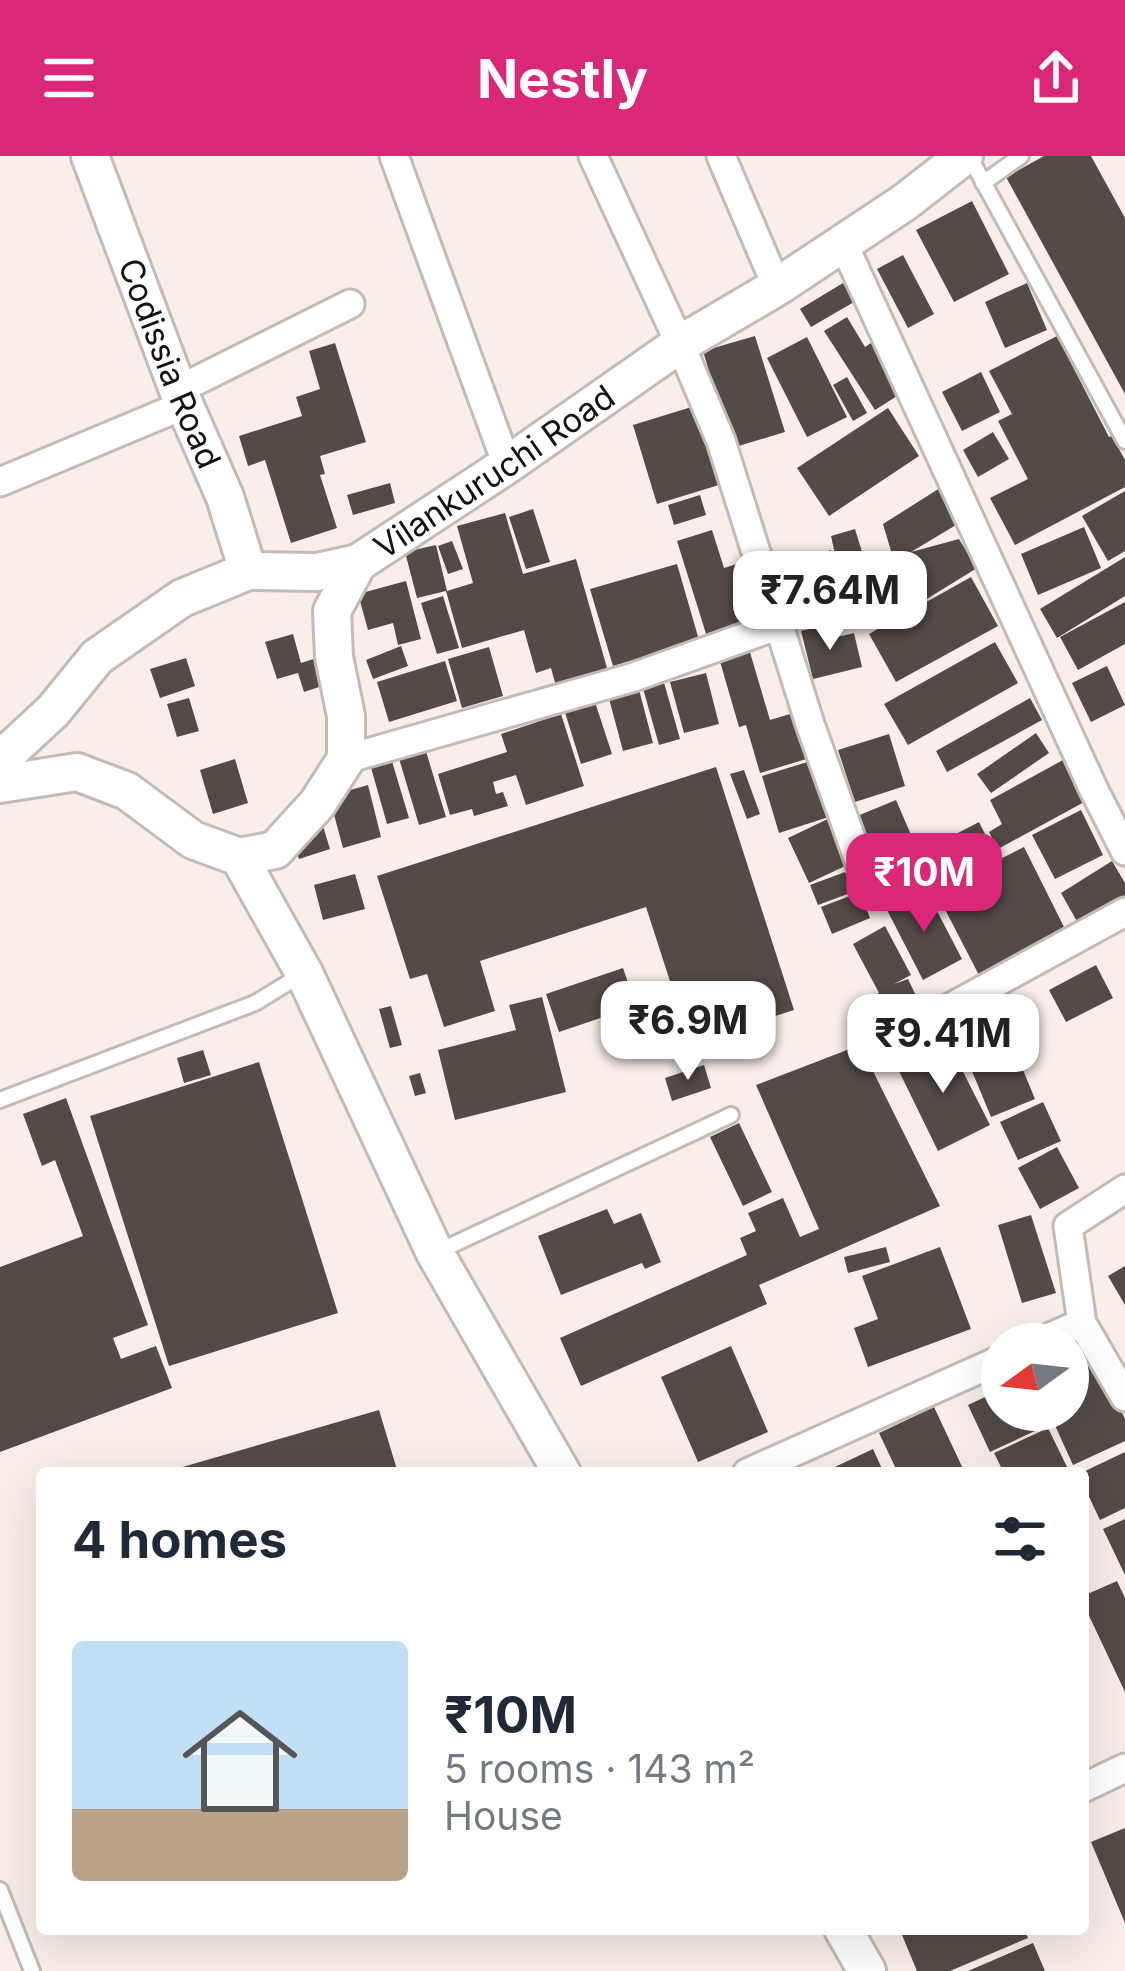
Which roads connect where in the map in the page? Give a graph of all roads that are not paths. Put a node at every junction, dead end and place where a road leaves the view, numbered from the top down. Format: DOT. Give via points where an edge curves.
graph roads {
  1 [pos="90,156"];
  2 [pos="394,156"];
  3 [pos="593,156"];
  4 [pos="721,156"];
  5 [pos="1021,156"];
  6 [pos="972,165"];
  7 [pos="844,243"];
  8 [pos="777,287"];
  9 [pos="350,304"];
  10 [pos="680,344"];
  11 [pos="181,398"];
  12 [pos="1125,441"];
  13 [pos="507,465"];
  14 [pos="0,481"];
  15 [pos="358,563"];
  16 [pos="248,571"];
  17 [pos="779,625"];
  18 [pos="346,759"];
  19 [pos="0,760"];
  20 [pos="0,784"];
  21 [pos="1125,851"];
  22 [pos="239,857"];
  23 [pos="867,883"];
  24 [pos="1125,912"];
  25 [pos="304,973"];
  26 [pos="944,1011"];
  27 [pos="0,1100"];
  28 [pos="731,1115"];
  29 [pos="1125,1189"];
  30 [pos="435,1253"];
  31 [pos="1082,1323"];
  32 [pos="1089,1335"];
  33 [pos="981,1367"];
  34 [pos="1125,1396"];
  35 [pos="559,1467"];
  36 [pos="760,1467"];
  37 [pos="1125,1768"];
  38 [pos="1089,1785"];
  39 [pos="0,1890"];
  40 [pos="846,1935"];
  41 [pos="32,1971"];
  42 [pos="867,1971"];
  1 -- 11 [label="main road, Codissia Road"];
  2 -- 13 [label="street"];
  3 -- 10 [label="street"];
  4 -- 8 [label="street"];
  5 -- 6 [label="lane"];
  6 -- 7 [label="main road, Vilankuruchi Road"];
  6 -- 12 [label="lane"];
  7 -- 8 [label="main road, Vilankuruchi Road"];
  7 -- 21 [label="street"];
  8 -- 10 [label="main road, Vilankuruchi Road"];
  9 -- 11 [label="street"];
  10 -- 13 [label="main road, Vilankuruchi Road"];
  10 -- 17 [label="street" via="721,441"];
  11 -- 14 [label="street"];
  11 -- 16 [label="main road, Codissia Road"];
  13 -- 15 [label="main road, Vilankuruchi Road"];
  15 -- 16 [label="main road" via="317,572"];
  15 -- 18 [label="main road, Vilankuruchi Road" via="332,611"];
  16 -- 19 [label="main road" via="182,598 97,657"];
  17 -- 18 [label="street" via="631,678"];
  17 -- 23 [label="street"];
  18 -- 22 [label="main road" via="275,850"];
  20 -- 22 [label="main road" via="77,772 128,791 193,840"];
  22 -- 25 [label="main road"];
  24 -- 26 [label="street"];
  25 -- 27 [label="lane" via="255,1003"];
  25 -- 30 [label="main road"];
  28 -- 30 [label="lane"];
  29 -- 31 [label="street" via="1069,1226"];
  30 -- 35 [label="main road"];
  32 -- 34 [label="street"];
  33 -- 36 [label="street"];
  37 -- 38 [label="street"];
  39 -- 41 [label="lane"];
  40 -- 42 [label="main road"];
}
